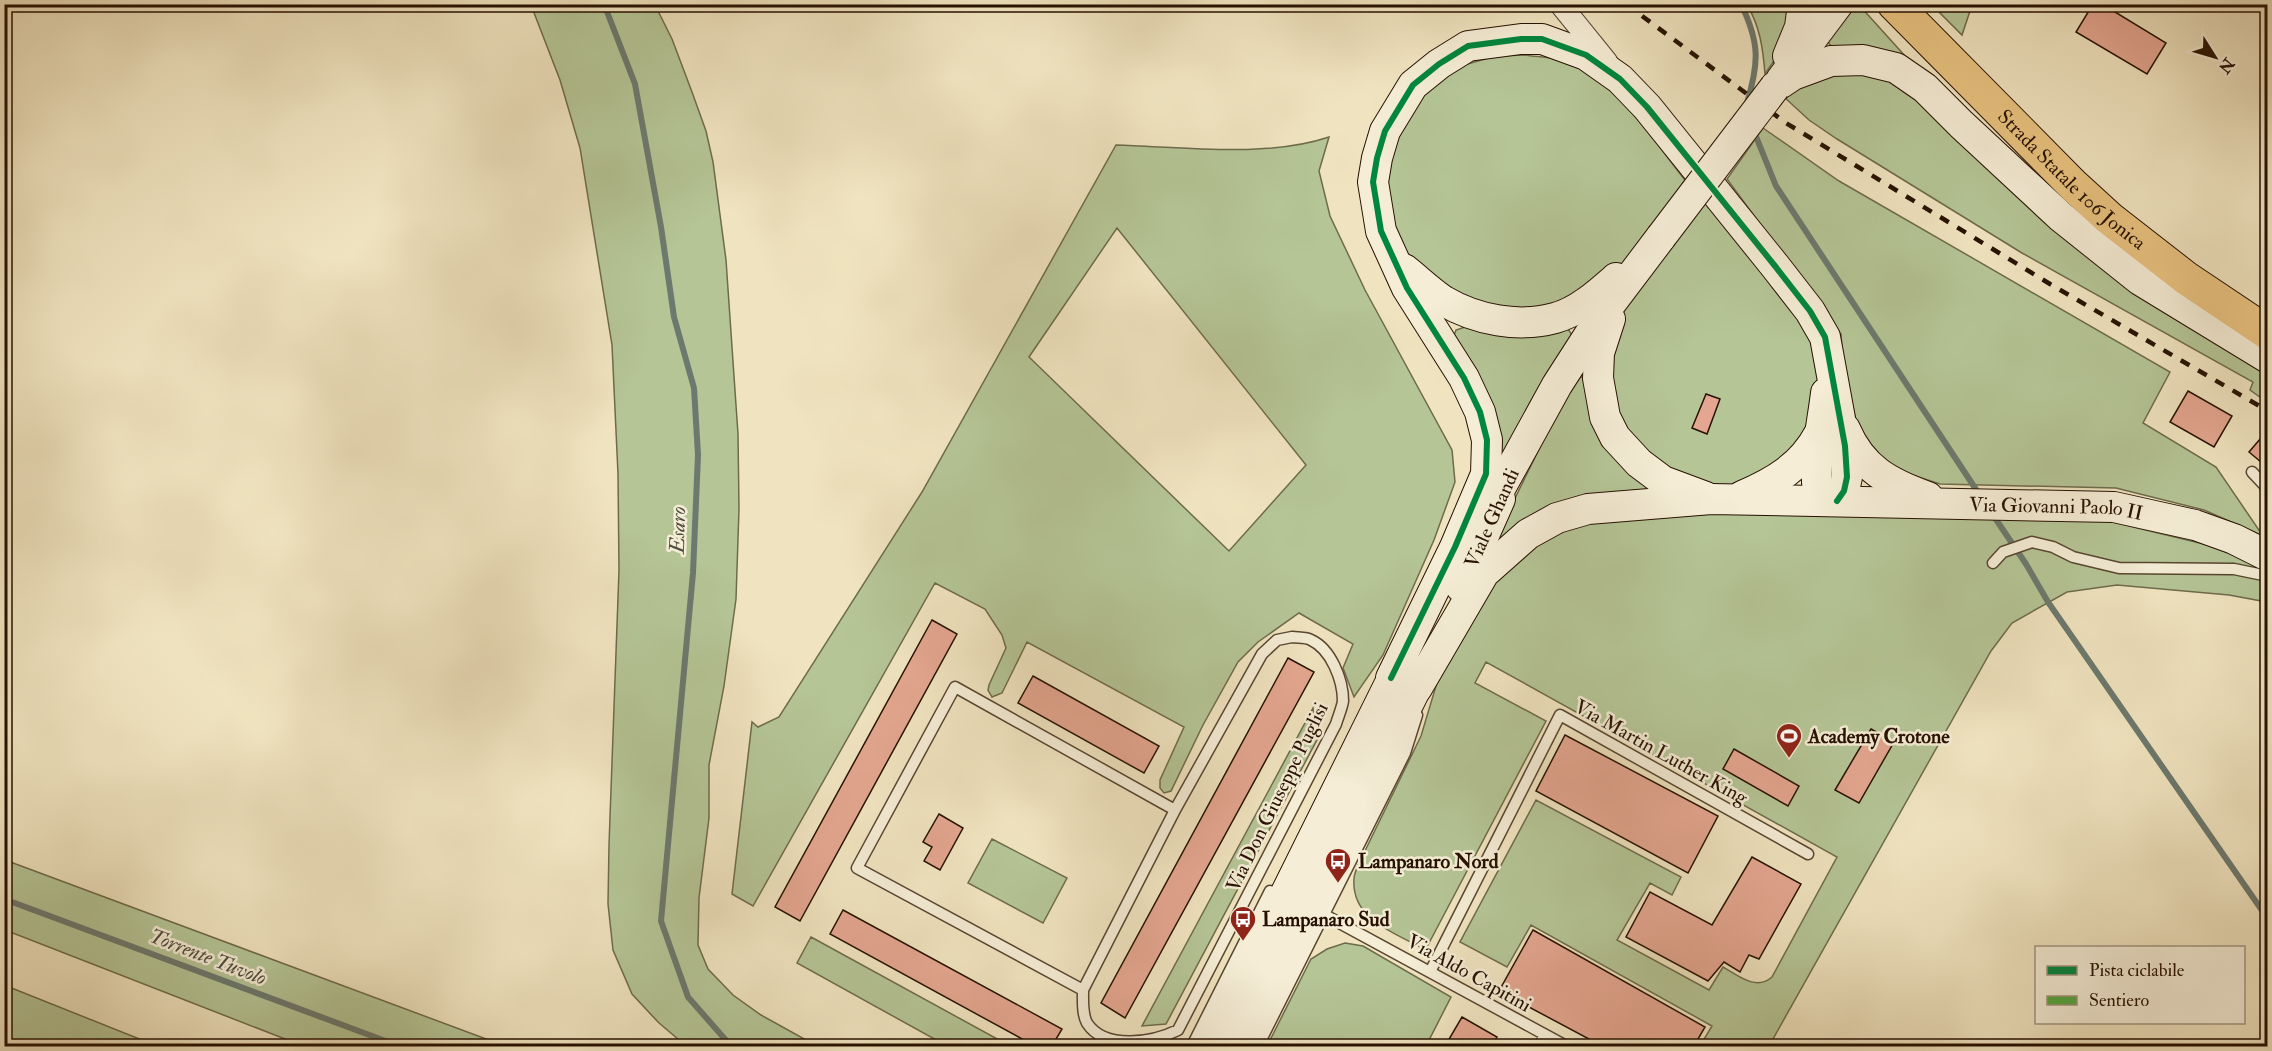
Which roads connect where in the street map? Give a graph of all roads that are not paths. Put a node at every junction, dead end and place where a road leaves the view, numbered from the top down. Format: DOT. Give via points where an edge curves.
graph roads {
  1 [pos="1560,4"];
  2 [pos="1803,4"];
  3 [pos="1838,4"];
  4 [pos="1894,4"];
  5 [pos="1620,79"];
  6 [pos="1775,87"];
  7 [pos="1660,237"];
  8 [pos="1397,264"];
  9 [pos="2268,333"];
  10 [pos="2268,358"];
  11 [pos="1831,423"];
  12 [pos="2252,472"];
  13 [pos="2268,489"];
  14 [pos="1722,499"];
  15 [pos="1829,501"];
  16 [pos="1947,504"];
  17 [pos="2268,556"];
  18 [pos="1993,563"];
  19 [pos="2268,576"];
  20 [pos="1404,683"];
  21 [pos="1364,709"];
  22 [pos="1175,810"];
  23 [pos="1808,854"];
  24 [pos="1274,883"];
  25 [pos="1250,895"];
  26 [pos="1264,902"];
  27 [pos="1323,914"];
  28 [pos="1430,972"];
  29 [pos="1083,990"];
  30 [pos="1545,1035"];
  31 [pos="1192,1047"];
  32 [pos="1209,1047"];
  33 [pos="1239,1047"];
  34 [pos="1257,1047"];
  35 [pos="1539,1047"];
  36 [pos="1566,1047"];
  1 -- 5 [label="street"];
  2 -- 6 [label="street" via="1800,27"];
  3 -- 6 [label="street"];
  4 -- 9 [label="main road, Strada Statale 106 Jonica" via="2083,194 2176,270"];
  5 -- 8 [label="street" via="1586,55 1542,39 1468,46 1438,64 1413,85 1385,130 1377,158 1373,182 1381,231"];
  5 -- 11 [label="street" via="1647,107 1810,311 1825,337 1829,358"];
  6 -- 7 [label="street, bridge"];
  6 -- 10 [label="street" via="1793,75 1831,61 1863,60 1896,68 1925,87 2061,217 2140,280"];
  7 -- 8 [label="street" via="1602,291 1557,318 1533,322 1504,322 1471,314 1444,301"];
  7 -- 14 [label="street" via="1609,321 1599,353 1600,397 1615,437 1639,463 1663,481"];
  7 -- 20 [label="street, Viale Ghandi" via="1602,315 1557,385"];
  8 -- 20 [label="street" via="1407,288 1464,378 1480,412 1487,440 1486,474"];
  11 -- 14 [label="street" via="1793,469 1778,479"];
  11 -- 15 [label="street" via="1816,471 1816,490"];
  11 -- 16 [label="street" via="1847,434 1875,472 1890,483"];
  12 -- 13 [label="lane"];
  14 -- 15 [label="street, Via Giovanni Paolo II"];
  14 -- 20 [label="street" via="1588,509 1557,518 1528,534 1484,573"];
  15 -- 16 [label="street, Via Giovanni Paolo II"];
  16 -- 17 [label="street, Via Giovanni Paolo II" via="2114,507 2205,528"];
  18 -- 19 [label="lane" via="2003,552 2032,542 2119,568 2234,569"];
  20 -- 21 [label="lane"];
  20 -- 27 [label="lane" via="1419,710 1405,753"];
  20 -- 32 [label="street, Viale Ghandi"];
  20 -- 33 [label="street, Viale Ghandi"];
  22 -- 25 [label="lane, Via Don Giuseppe Puglisi" via="1262,654 1277,640 1292,637 1309,638 1323,647 1332,660 1343,702 1336,724"];
  22 -- 29 [label="lane, Via Don Giuseppe Puglisi"];
  22 -- 29 [label="lane" via="955,687 857,868"];
  23 -- 28 [label="lane, Via Martin Luther King" via="1560,715"];
  24 -- 26 [label="lane"];
  25 -- 26 [label="lane"];
  25 -- 29 [label="lane, Via Don Giuseppe Puglisi" via="1178,1030 1159,1039 1135,1043 1104,1037 1087,1023"];
  26 -- 31 [label="lane"];
  27 -- 28 [label="lane, Via Aldo Capitini"];
  27 -- 34 [label="lane"];
  28 -- 30 [label="lane, Via Aldo Capitini"];
  30 -- 35 [label="lane"];
  30 -- 36 [label="lane, Via Aldo Capitini"];
}
